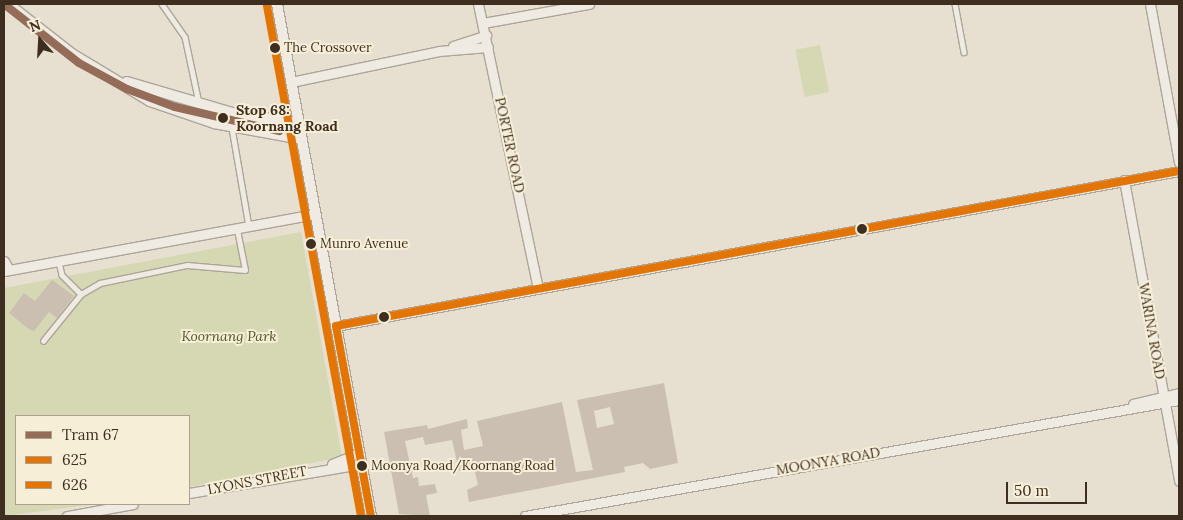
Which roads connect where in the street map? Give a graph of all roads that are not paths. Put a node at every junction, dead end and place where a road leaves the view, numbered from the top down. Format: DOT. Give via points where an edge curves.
graph roads {
  1 [pos="8,4"];
  2 [pos="162,4"];
  3 [pos="277,4"];
  4 [pos="478,4"];
  5 [pos="588,4"];
  6 [pos="955,4"];
  7 [pos="1150,4"];
  8 [pos="483,23"];
  9 [pos="486,35"];
  10 [pos="488,47"];
  11 [pos="439,51"];
  12 [pos="964,52"];
  13 [pos="105,73"];
  14 [pos="291,82"];
  15 [pos="199,104"];
  16 [pos="298,123"];
  17 [pos="232,128"];
  18 [pos="301,139"];
  19 [pos="1179,162"];
  20 [pos="1179,170"];
  21 [pos="1124,180"];
  22 [pos="315,214"];
  23 [pos="249,227"];
  24 [pos="237,230"];
  25 [pos="4,261"];
  26 [pos="59,262"];
  27 [pos="6,271"];
  28 [pos="538,288"];
  29 [pos="81,294"];
  30 [pos="336,326"];
  31 [pos="42,341"];
  32 [pos="1179,393"];
  33 [pos="1164,399"];
  34 [pos="1179,400"];
  35 [pos="360,458"];
  36 [pos="1179,481"];
  37 [pos="190,493"];
  38 [pos="128,505"];
  39 [pos="68,516"];
  40 [pos="371,516"];
  41 [pos="525,516"];
  1 -- 13 [label="street" via="52,40"];
  2 -- 15 [label="lane" via="185,37"];
  3 -- 14 [label="street"];
  4 -- 8 [label="street, PORTER ROAD"];
  5 -- 8 [label="street"];
  6 -- 12 [label="lane"];
  7 -- 19 [label="street"];
  8 -- 9 [label="street, PORTER ROAD"];
  9 -- 10 [label="street, PORTER ROAD"];
  9 -- 11 [label="street"];
  10 -- 11 [label="street"];
  10 -- 28 [label="street, PORTER ROAD"];
  11 -- 14 [label="street"];
  13 -- 15 [label="street"];
  13 -- 17 [label="street" via="176,113"];
  14 -- 16 [label="street"];
  15 -- 16 [label="street"];
  16 -- 18 [label="street"];
  17 -- 18 [label="street"];
  17 -- 23 [label="lane"];
  18 -- 22 [label="street"];
  20 -- 21 [label="street"];
  21 -- 28 [label="street"];
  21 -- 33 [label="street, WARINA ROAD"];
  22 -- 23 [label="street"];
  22 -- 30 [label="street"];
  23 -- 24 [label="street"];
  24 -- 26 [label="street"];
  24 -- 29 [label="lane" via="245,270 188,265 100,283"];
  25 -- 27 [label="street"];
  26 -- 27 [label="street"];
  26 -- 29 [label="lane" via="62,275"];
  28 -- 30 [label="street"];
  29 -- 31 [label="lane"];
  30 -- 35 [label="street"];
  32 -- 33 [label="street, MOONYA ROAD"];
  33 -- 34 [label="street, MOONYA ROAD"];
  33 -- 36 [label="street, WARINA ROAD"];
  33 -- 41 [label="street, MOONYA ROAD"];
  35 -- 37 [label="street, LYONS STREET"];
  35 -- 40 [label="street"];
  38 -- 39 [label="street"];
}
